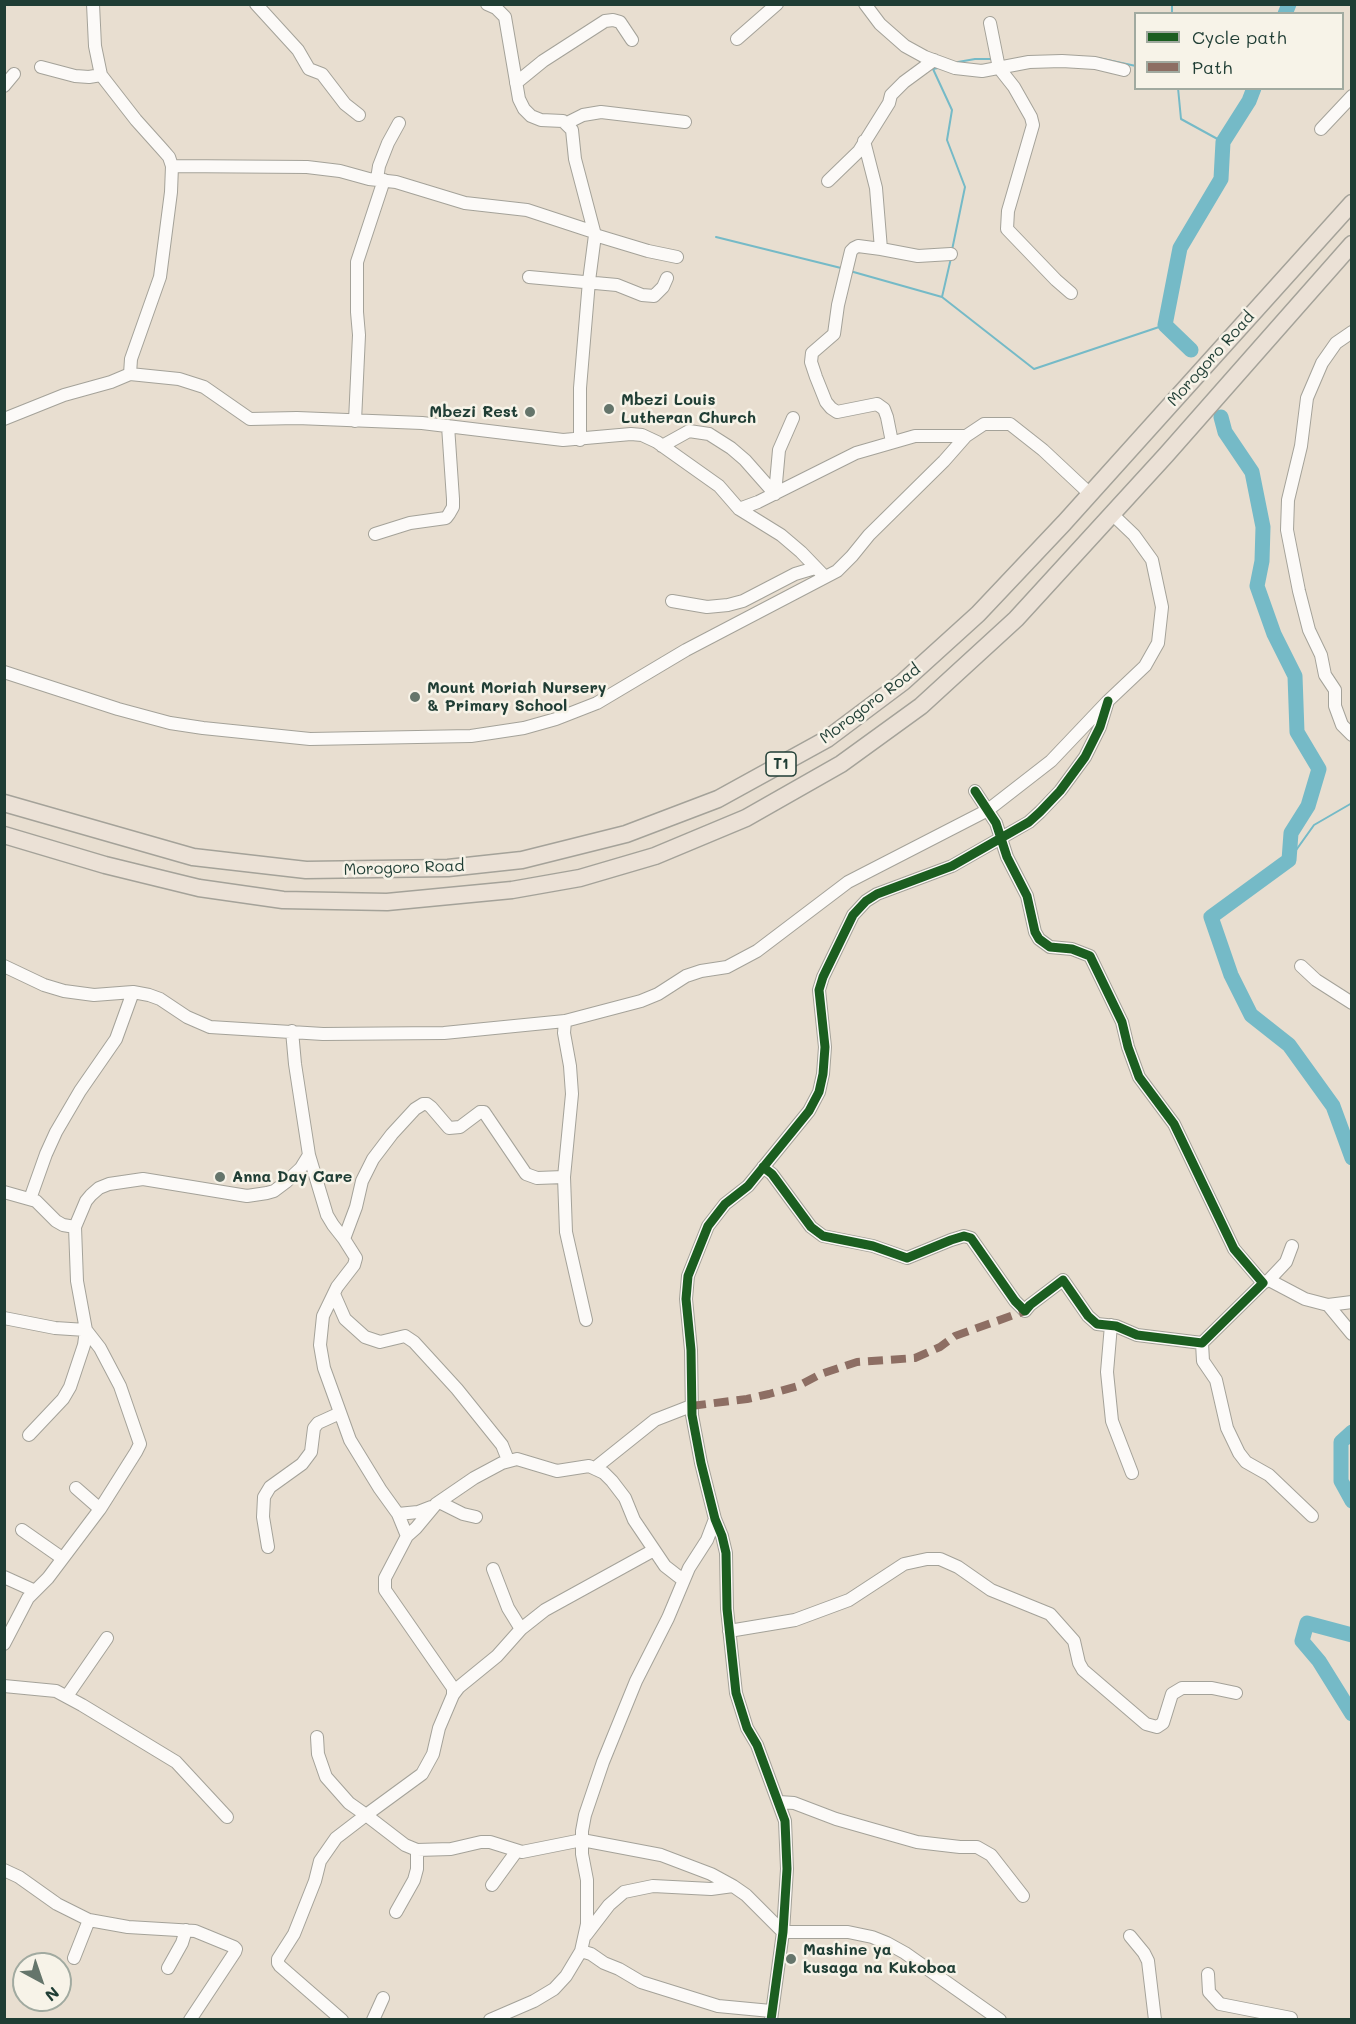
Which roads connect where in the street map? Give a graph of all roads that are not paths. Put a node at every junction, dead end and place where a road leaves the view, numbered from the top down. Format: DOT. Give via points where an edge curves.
graph roads {
  1 [pos="93,4"];
  2 [pos="256,4"];
  3 [pos="488,4"];
  4 [pos="777,4"];
  5 [pos="865,4"];
  6 [pos="990,23"];
  7 [pos="737,39"];
  8 [pos="632,40"];
  9 [pos="934,60"];
  10 [pos="41,67"];
  11 [pos="999,68"];
  12 [pos="1124,70"];
  13 [pos="14,74"];
  14 [pos="101,75"];
  15 [pos="516,83"];
  16 [pos="4,86"];
  17 [pos="1352,96"];
  18 [pos="359,115"];
  19 [pos="685,122"];
  20 [pos="399,123"];
  21 [pos="567,123"];
  22 [pos="1321,129"];
  23 [pos="864,141"];
  24 [pos="172,166"];
  25 [pos="380,180"];
  26 [pos="828,181"];
  27 [pos="1352,203"];
  28 [pos="595,234"];
  29 [pos="1352,244"];
  30 [pos="881,249"];
  31 [pos="951,254"];
  32 [pos="677,257"];
  33 [pos="529,277"];
  34 [pos="668,278"];
  35 [pos="589,281"];
  36 [pos="1071,293"];
  37 [pos="1352,332"];
  38 [pos="130,374"];
  39 [pos="793,418"];
  40 [pos="4,419"];
  41 [pos="355,421"];
  42 [pos="448,426"];
  43 [pos="966,436"];
  44 [pos="580,440"];
  45 [pos="892,442"];
  46 [pos="662,446"];
  47 [pos="775,494"];
  48 [pos="1090,494"];
  49 [pos="739,508"];
  50 [pos="1112,514"];
  51 [pos="375,534"];
  52 [pos="816,568"];
  53 [pos="825,577"];
  54 [pos="672,601"];
  55 [pos="4,672"];
  56 [pos="1108,700"];
  57 [pos="1352,735"];
  58 [pos="975,791"];
  59 [pos="4,803"];
  60 [pos="988,810"];
  61 [pos="4,835"];
  62 [pos="999,837"];
  63 [pos="4,966"];
  64 [pos="1301,966"];
  65 [pos="133,992"];
  66 [pos="1352,1003"];
  67 [pos="565,1021"];
  68 [pos="292,1031"];
  69 [pos="309,1155"];
  70 [pos="763,1167"];
  71 [pos="564,1177"];
  72 [pos="4,1192"];
  73 [pos="30,1198"];
  74 [pos="75,1227"];
  75 [pos="344,1239"];
  76 [pos="1292,1246"];
  77 [pos="1266,1281"];
  78 [pos="334,1294"];
  79 [pos="1352,1302"];
  80 [pos="1328,1305"];
  81 [pos="4,1318"];
  82 [pos="586,1320"];
  83 [pos="1111,1325"];
  84 [pos="86,1330"];
  85 [pos="1352,1334"];
  86 [pos="1202,1343"];
  87 [pos="691,1406"];
  88 [pos="340,1413"];
  89 [pos="29,1435"];
  90 [pos="508,1460"];
  91 [pos="595,1468"];
  92 [pos="1132,1473"];
  93 [pos="76,1488"];
  94 [pos="437,1503"];
  95 [pos="100,1509"];
  96 [pos="398,1514"];
  97 [pos="1312,1516"];
  98 [pos="476,1517"];
  99 [pos="715,1519"];
  100 [pos="22,1530"];
  101 [pos="406,1536"];
  102 [pos="268,1547"];
  103 [pos="654,1550"];
  104 [pos="62,1558"];
  105 [pos="493,1569"];
  106 [pos="4,1577"];
  107 [pos="683,1580"];
  108 [pos="35,1592"];
  109 [pos="521,1629"];
  110 [pos="729,1631"];
  111 [pos="107,1638"];
  112 [pos="4,1644"];
  113 [pos="4,1686"];
  114 [pos="1236,1693"];
  115 [pos="453,1695"];
  116 [pos="67,1696"];
  117 [pos="317,1737"];
  118 [pos="779,1802"];
  119 [pos="366,1815"];
  120 [pos="226,1817"];
  121 [pos="582,1840"];
  122 [pos="417,1850"];
  123 [pos="516,1852"];
  124 [pos="4,1870"];
  125 [pos="492,1885"];
  126 [pos="733,1886"];
  127 [pos="1023,1896"];
  128 [pos="396,1912"];
  129 [pos="89,1920"];
  130 [pos="186,1930"];
  131 [pos="783,1932"];
  132 [pos="586,1935"];
  133 [pos="1130,1936"];
  134 [pos="581,1951"];
  135 [pos="74,1958"];
  136 [pos="168,1968"];
  137 [pos="1208,1974"];
  138 [pos="383,1998"];
  139 [pos="512,2015"];
  140 [pos="771,2015"];
  141 [pos="1247,2015"];
  142 [pos="1291,2018"];
  143 [pos="190,2019"];
  144 [pos="342,2019"];
  145 [pos="373,2019"];
  146 [pos="490,2019"];
  147 [pos="1000,2019"];
  148 [pos="1155,2019"];
  1 -- 14 [label="street"];
  2 -- 18 [label="street" via="298,50 309,69 322,74 345,104"];
  3 -- 15 [label="street" via="505,17"];
  4 -- 7 [label="street"];
  5 -- 9 [label="street" via="888,33"];
  6 -- 11 [label="street"];
  8 -- 15 [label="street" via="620,22 605,21"];
  9 -- 11 [label="street" via="955,68"];
  9 -- 23 [label="street" via="891,95"];
  10 -- 14 [label="street" via="75,76"];
  11 -- 12 [label="street" via="1062,61"];
  11 -- 36 [label="street" via="1014,87 1033,125 1008,211 1008,230"];
  13 -- 16 [label="street"];
  14 -- 24 [label="street" via="169,157"];
  15 -- 21 [label="street" via="519,99 531,116"];
  17 -- 22 [label="street"];
  19 -- 21 [label="street" via="601,112"];
  20 -- 25 [label="street" via="379,166"];
  21 -- 28 [label="street" via="572,130 575,159"];
  23 -- 26 [label="street"];
  23 -- 30 [label="street" via="876,188"];
  24 -- 25 [label="street" via="307,167"];
  24 -- 38 [label="street" via="160,277 131,359"];
  25 -- 28 [label="street" via="465,203 527,210"];
  25 -- 41 [label="street" via="357,262"];
  27 -- 48 [label="highway, Morogoro Road / T1"];
  28 -- 32 [label="street"];
  28 -- 35 [label="street"];
  29 -- 50 [label="highway, Morogoro Road / T1"];
  30 -- 31 [label="street" via="918,256"];
  30 -- 45 [label="street" via="858,246 851,251 834,334 812,353 811,363 831,408 837,412 877,404 888,417"];
  33 -- 35 [label="street"];
  34 -- 35 [label="street" via="654,296"];
  35 -- 44 [label="street"];
  37 -- 57 [label="street" via="1336,342 1307,398 1288,500 1287,531 1309,630 1325,675 1335,690 1338,716"];
  38 -- 40 [label="street"];
  38 -- 41 [label="street" via="179,379 204,387 250,419"];
  39 -- 47 [label="street" via="779,450"];
  41 -- 42 [label="street"];
  42 -- 44 [label="street"];
  42 -- 51 [label="street" via="453,499 449,514 446,518 410,523"];
  43 -- 45 [label="street" via="915,436"];
  43 -- 48 [label="street" via="984,424 1010,424"];
  43 -- 53 [label="street" via="844,565"];
  44 -- 46 [label="street" via="631,435 651,438"];
  45 -- 47 [label="street" via="856,453"];
  46 -- 47 [label="street" via="689,431 709,434 745,460"];
  46 -- 49 [label="street" via="719,486"];
  47 -- 49 [label="street"];
  48 -- 59 [label="highway, Morogoro Road / T1" via="978,615 903,682 827,739 718,799 626,834 522,860 448,868 306,870 193,857"];
  49 -- 52 [label="street" via="781,535"];
  50 -- 56 [label="street" via="1152,560 1162,607 1158,643 1146,666"];
  50 -- 61 [label="highway, Morogoro Road / T1" via="999,635 921,706 841,764 746,819 655,856 580,878 512,891 387,902 283,900 199,888"];
  52 -- 53 [label="street"];
  52 -- 54 [label="street" via="728,605 707,608"];
  53 -- 55 [label="street" via="686,650 597,703 524,728 471,736 310,739 203,728 118,709"];
  56 -- 60 [label="street" via="1051,761"];
  56 -- 62 [label="street" via="1090,747 1060,791 1029,822"];
  58 -- 60 [label="street"];
  60 -- 62 [label="street"];
  60 -- 67 [label="street" via="848,882 745,959 727,968 701,971 641,1001"];
  62 -- 70 [label="street" via="941,871 877,894 853,915 819,990 825,1047 819,1092 809,1111"];
  62 -- 77 [label="street" via="1027,896 1039,939 1050,947 1090,956 1122,1022 1136,1071 1174,1124 1234,1250"];
  63 -- 65 [label="street" via="64,991 94,995"];
  64 -- 66 [label="street"];
  65 -- 68 [label="street" via="160,999 210,1027"];
  65 -- 73 [label="street" via="116,1039 56,1132"];
  67 -- 68 [label="street" via="444,1033"];
  67 -- 71 [label="street" via="572,1094"];
  68 -- 69 [label="street"];
  69 -- 74 [label="street" via="280,1187 258,1195 218,1193 143,1179 109,1184 86,1201"];
  69 -- 75 [label="street" via="327,1215"];
  70 -- 83 [label="street" via="811,1227 823,1236 851,1240 907,1258 968,1236 1025,1311 1063,1280 1094,1322"];
  70 -- 87 [label="street" via="708,1226 688,1276"];
  71 -- 75 [label="street" via="537,1178 526,1174 484,1112 460,1127 449,1128 431,1107 423,1104 373,1159"];
  71 -- 82 [label="street" via="566,1232"];
  72 -- 73 [label="street"];
  73 -- 74 [label="street" via="56,1221"];
  74 -- 84 [label="street" via="77,1281"];
  75 -- 78 [label="street" via="356,1258"];
  76 -- 77 [label="street" via="1286,1262"];
  77 -- 80 [label="street" via="1316,1304"];
  77 -- 86 [label="street"];
  78 -- 88 [label="street" via="323,1316 320,1345"];
  78 -- 90 [label="street" via="345,1319 365,1338 380,1342 405,1336 414,1342 502,1445"];
  79 -- 80 [label="street"];
  80 -- 85 [label="street"];
  81 -- 84 [label="street"];
  83 -- 86 [label="street" via="1137,1335"];
  83 -- 92 [label="street" via="1107,1372 1112,1421"];
  84 -- 89 [label="street" via="70,1387"];
  84 -- 95 [label="street" via="113,1370 139,1441"];
  86 -- 97 [label="street" via="1203,1361 1216,1380 1227,1428 1239,1453"];
  87 -- 91 [label="street" via="656,1420"];
  87 -- 99 [label="street"];
  88 -- 96 [label="street" via="350,1440"];
  88 -- 102 [label="street" via="318,1423 311,1452 302,1464 270,1487 264,1497 262,1516"];
  90 -- 91 [label="street" via="557,1471"];
  90 -- 94 [label="street"];
  91 -- 103 [label="street" via="625,1498"];
  93 -- 95 [label="street"];
  94 -- 96 [label="street" via="418,1512"];
  94 -- 98 [label="street"];
  94 -- 101 [label="street"];
  95 -- 104 [label="street"];
  96 -- 101 [label="street"];
  99 -- 107 [label="street"];
  99 -- 110 [label="street" via="726,1553"];
  100 -- 104 [label="street"];
  101 -- 115 [label="street" via="385,1578 385,1590 450,1683"];
  103 -- 107 [label="street" via="667,1569"];
  103 -- 109 [label="street" via="545,1610"];
  104 -- 108 [label="street"];
  105 -- 109 [label="street"];
  106 -- 108 [label="street"];
  107 -- 121 [label="street" via="603,1762 585,1815"];
  108 -- 112 [label="street"];
  109 -- 115 [label="street"];
  110 -- 114 [label="street" via="805,1617 849,1600 904,1564 939,1559 991,1590 1050,1614 1074,1641 1083,1670 1146,1724 1158,1727 1163,1723 1172,1694 1182,1688"];
  110 -- 118 [label="street" via="741,1711"];
  111 -- 116 [label="street"];
  113 -- 116 [label="street" via="52,1690"];
  115 -- 119 [label="street" via="442,1715 431,1760 422,1774"];
  116 -- 120 [label="street" via="176,1762"];
  117 -- 119 [label="street" via="326,1776 349,1803"];
  118 -- 127 [label="street" via="794,1803 917,1842 977,1847 991,1855"];
  118 -- 131 [label="street" via="786,1821 787,1841"];
  119 -- 122 [label="street"];
  119 -- 144 [label="street" via="336,1838 320,1861 294,1935 278,1959 280,1966"];
  121 -- 123 [label="street"];
  121 -- 126 [label="street" via="661,1855"];
  121 -- 132 [label="street" via="587,1881"];
  122 -- 123 [label="street" via="490,1842"];
  122 -- 128 [label="street" via="414,1880"];
  123 -- 125 [label="street"];
  124 -- 129 [label="street"];
  126 -- 131 [label="street"];
  126 -- 132 [label="street" via="653,1886 624,1892"];
  129 -- 130 [label="street"];
  129 -- 135 [label="street"];
  130 -- 136 [label="street"];
  130 -- 143 [label="street" via="237,1949"];
  131 -- 140 [label="street"];
  131 -- 147 [label="street" via="848,1932 887,1943"];
  132 -- 134 [label="street"];
  133 -- 148 [label="street" via="1148,1961"];
  134 -- 139 [label="street" via="554,1989"];
  134 -- 140 [label="street" via="641,1982 718,2006"];
  137 -- 141 [label="street" via="1209,1992 1216,2002"];
  138 -- 145 [label="street"];
  139 -- 146 [label="street"];
  141 -- 142 [label="street"];
}
